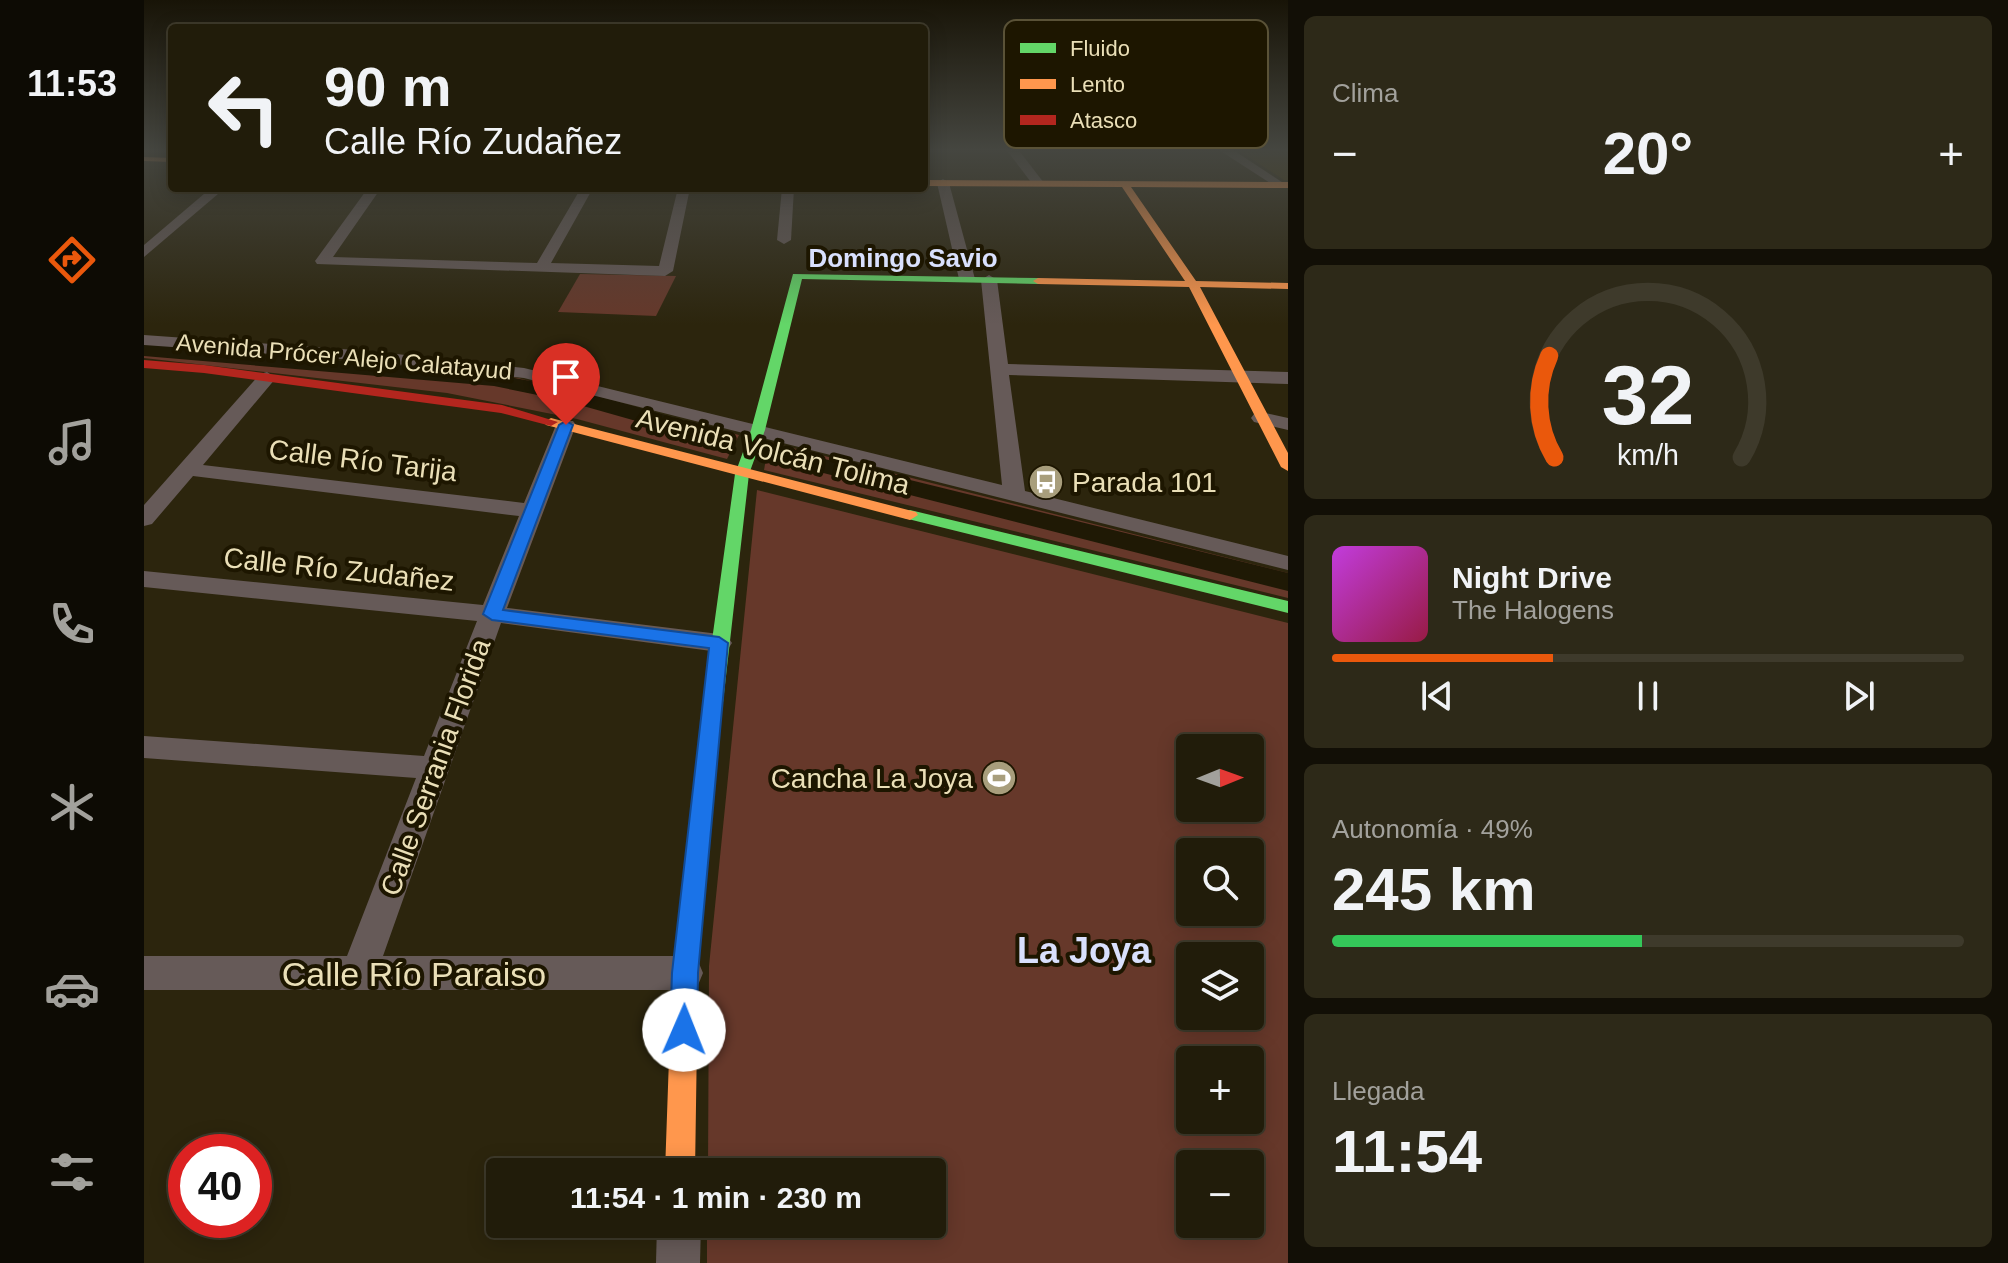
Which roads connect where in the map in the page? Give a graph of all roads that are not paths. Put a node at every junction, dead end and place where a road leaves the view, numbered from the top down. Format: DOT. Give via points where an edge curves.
graph roads {
  1 [pos="195,207"];
  2 [pos="361,207"];
  3 [pos="576,207"];
  4 [pos="680,207"];
  5 [pos="787,207"];
  6 [pos="941,207"];
  7 [pos="1140,207"];
  8 [pos="784,240"];
  9 [pos="144,253"];
  10 [pos="541,268"];
  11 [pos="967,279"];
  12 [pos="989,280"];
  13 [pos="1192,283"];
  14 [pos="1288,286"];
  15 [pos="144,340"];
  16 [pos="144,364"];
  17 [pos="1000,369"];
  18 [pos="1243,377"];
  19 [pos="267,378"];
  20 [pos="1288,378"];
  21 [pos="1261,418"];
  22 [pos="1288,424"];
  23 [pos="566,425"];
  24 [pos="758,430"];
  25 [pos="1288,467"];
  26 [pos="187,469"];
  27 [pos="742,474"];
  28 [pos="1014,493"];
  29 [pos="532,511"];
  30 [pos="144,519"];
  31 [pos="1288,563"];
  32 [pos="144,579"];
  33 [pos="1288,607"];
  34 [pos="492,614"];
  35 [pos="719,643"];
  36 [pos="144,747"];
  37 [pos="435,768"];
  38 [pos="144,973"];
  39 [pos="685,973"];
  40 [pos="358,975"];
  41 [pos="680,1158"];
  42 [pos="679,1238"];
  43 [pos="678,1263"];
  1 -- 9 [label="street"];
  2 -- 10 [label="street" via="322,261"];
  3 -- 10 [label="street"];
  4 -- 10 [label="street" via="665,271"];
  5 -- 8 [label="street"];
  6 -- 11 [label="street"];
  7 -- 13 [label="street"];
  11 -- 12 [label="street"];
  11 -- 24 [label="street" via="797,276"];
  12 -- 13 [label="street"];
  12 -- 17 [label="street"];
  13 -- 14 [label="street"];
  13 -- 18 [label="street"];
  15 -- 24 [label="street, Avenida Prócer Alejo Calatayud" via="524,373"];
  16 -- 19 [label="street, Avenida Volcán Tolima"];
  17 -- 18 [label="street"];
  17 -- 28 [label="street"];
  18 -- 20 [label="street"];
  18 -- 21 [label="street"];
  19 -- 23 [label="street, Avenida Volcán Tolima" via="502,409"];
  19 -- 26 [label="street"];
  21 -- 22 [label="street"];
  21 -- 25 [label="street"];
  23 -- 27 [label="street, Avenida Volcán Tolima"];
  23 -- 29 [label="street, Calle Serrania Florida"];
  24 -- 27 [label="street"];
  24 -- 28 [label="street, Avenida Prócer Alejo Calatayud"];
  26 -- 29 [label="street, Calle Río Tarija"];
  26 -- 30 [label="street"];
  27 -- 33 [label="street, Avenida Volcán Tolima"];
  27 -- 35 [label="street"];
  28 -- 31 [label="street, Avenida Prócer Alejo Calatayud"];
  29 -- 34 [label="street, Calle Serrania Florida"];
  32 -- 34 [label="street, Calle Río Zudañez"];
  34 -- 35 [label="street, Calle Río Zudañez"];
  34 -- 37 [label="street, Calle Serrania Florida"];
  35 -- 39 [label="street"];
  36 -- 37 [label="street"];
  37 -- 40 [label="street, Calle Serrania Florida"];
  38 -- 40 [label="street, Calle Río Paraiso"];
  39 -- 40 [label="street, Calle Río Paraiso"];
  39 -- 41 [label="street"];
  42 -- 43 [label="street"];
}
